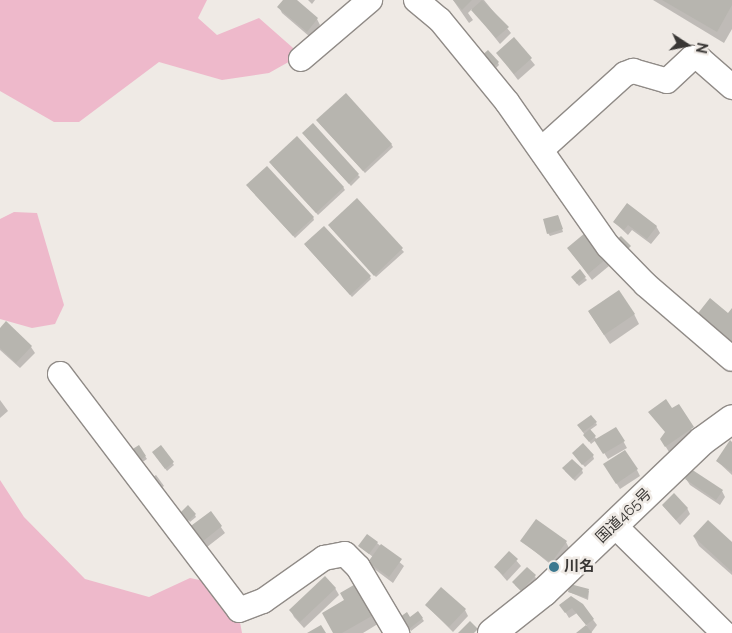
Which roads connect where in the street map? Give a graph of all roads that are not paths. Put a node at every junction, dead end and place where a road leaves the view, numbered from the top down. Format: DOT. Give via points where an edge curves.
graph roads {
  1 [pos="342,0"];
  2 [pos="360,0"];
  3 [pos="370,0"];
  4 [pos="416,0"];
  5 [pos="301,59"];
  6 [pos="732,87"];
  7 [pos="542,149"];
  8 [pos="732,359"];
  9 [pos="60,374"];
  10 [pos="732,419"];
  11 [pos="614,525"];
  12 [pos="396,633"];
  13 [pos="492,633"];
  14 [pos="724,633"];
  1 -- 2 [label="street" via="356,4"];
  3 -- 5 [label="street"];
  4 -- 7 [label="street" via="440,20"];
  6 -- 7 [label="street" via="700,59 692,58 667,80 639,70 625,74"];
  7 -- 8 [label="street" via="608,246 646,285"];
  9 -- 12 [label="street" via="239,610 263,600 324,558 345,554 358,567"];
  10 -- 11 [label="highway, 国道465号" via="702,441"];
  11 -- 13 [label="highway, 国道465号" via="544,592"];
  11 -- 14 [label="street"];
}
